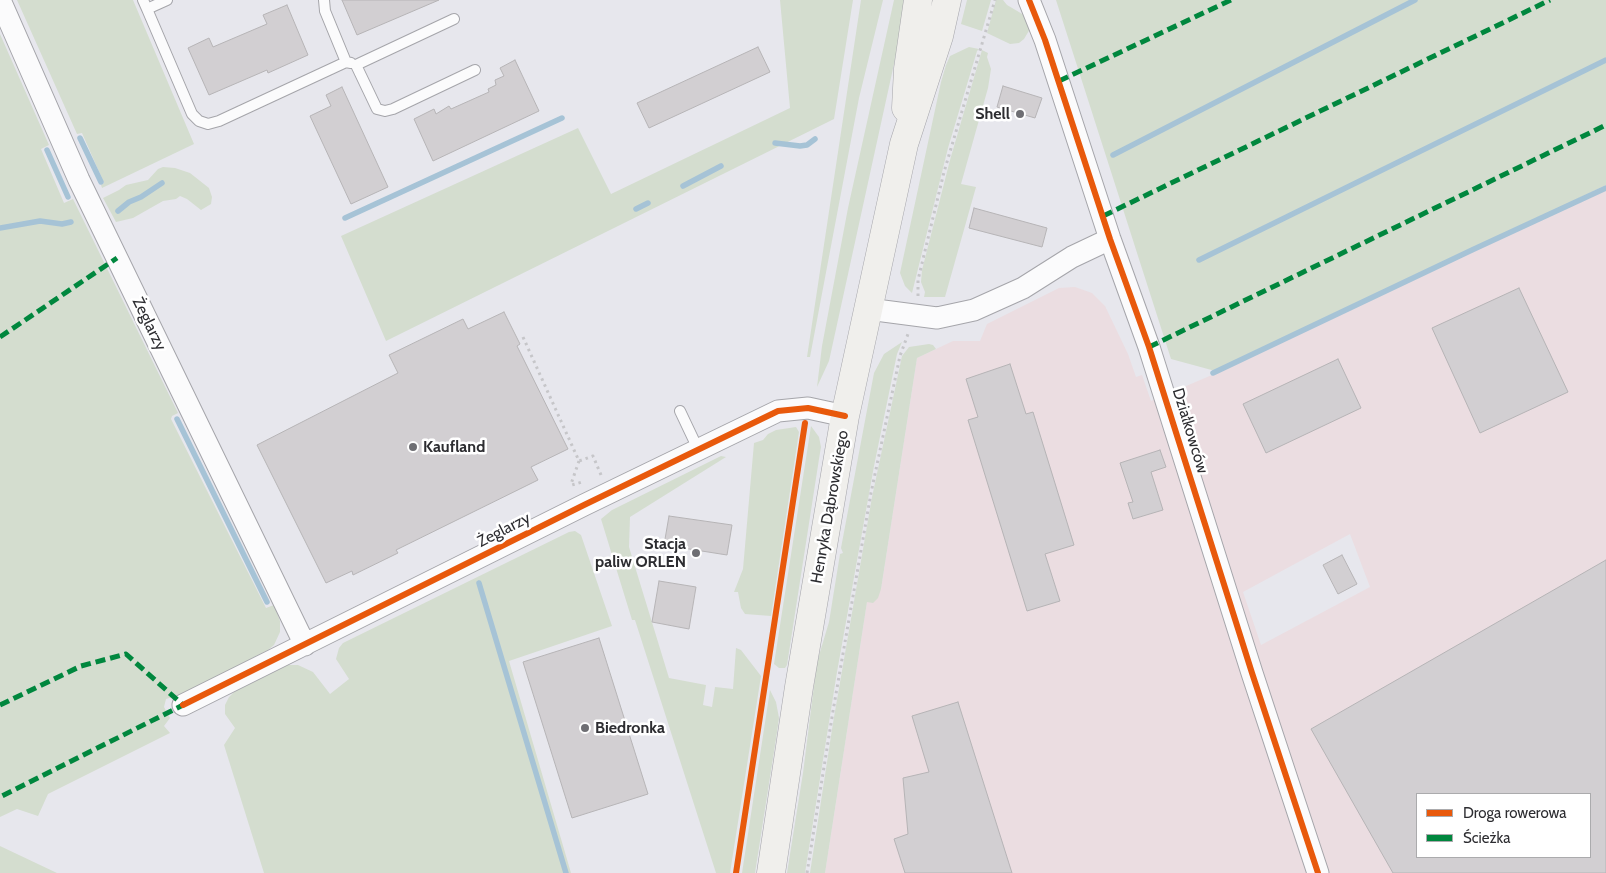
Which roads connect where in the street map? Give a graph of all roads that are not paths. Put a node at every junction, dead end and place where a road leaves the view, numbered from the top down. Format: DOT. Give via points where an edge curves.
graph roads {
  1 [pos="0,0"];
  2 [pos="167,0"];
  3 [pos="324,0"];
  4 [pos="918,0"];
  5 [pos="948,0"];
  6 [pos="1029,0"];
  7 [pos="145,4"];
  8 [pos="454,19"];
  9 [pos="351,63"];
  10 [pos="475,70"];
  11 [pos="904,144"];
  12 [pos="1110,239"];
  13 [pos="868,309"];
  14 [pos="680,411"];
  15 [pos="845,416"];
  16 [pos="698,449"];
  17 [pos="305,645"];
  18 [pos="183,705"];
  19 [pos="771,873"];
  20 [pos="1318,873"];
  1 -- 17 [label="street, Żeglarzy" via="79,180"];
  2 -- 7 [label="lane"];
  3 -- 9 [label="lane" via="325,11"];
  4 -- 11 [label="main road, Henryka Dąbrowskiego" via="908,69"];
  5 -- 11 [label="main road, Henryka Dąbrowskiego"];
  6 -- 12 [label="street, Działkowców" via="1046,40"];
  7 -- 9 [label="lane" via="192,114 208,124"];
  8 -- 9 [label="lane"];
  9 -- 10 [label="lane" via="377,109 385,111"];
  11 -- 13 [label="main road, Henryka Dąbrowskiego"];
  12 -- 13 [label="street" via="1072,257 1023,288 974,310 937,318"];
  12 -- 20 [label="street, Działkowców" via="1149,347"];
  13 -- 15 [label="main road, Henryka Dąbrowskiego"];
  14 -- 16 [label="lane"];
  15 -- 16 [label="street, Żeglarzy" via="808,408 778,411"];
  15 -- 19 [label="main road, Henryka Dąbrowskiego"];
  16 -- 17 [label="street, Żeglarzy"];
  17 -- 18 [label="street, Żeglarzy"];
}
